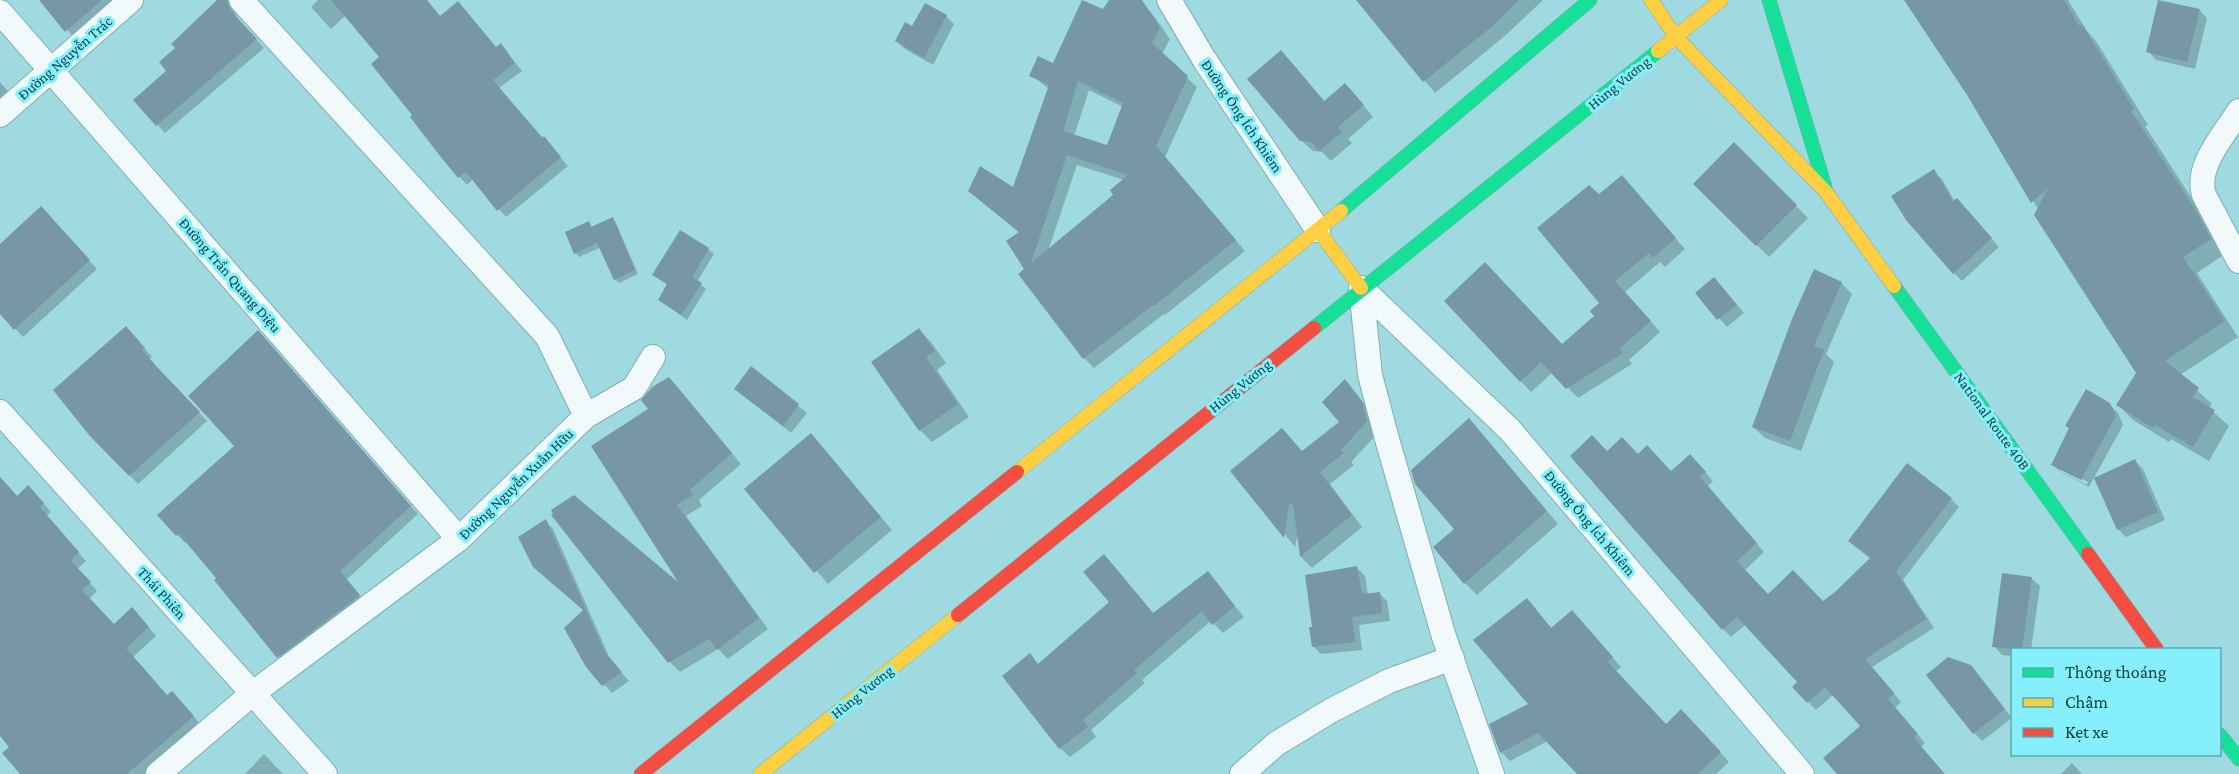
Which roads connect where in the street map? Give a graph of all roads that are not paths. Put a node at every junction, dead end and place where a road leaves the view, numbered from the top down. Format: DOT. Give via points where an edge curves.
graph roads {
  1 [pos="131,0"];
  2 [pos="241,0"];
  3 [pos="1169,0"];
  4 [pos="1590,0"];
  5 [pos="1651,0"];
  6 [pos="1721,0"];
  7 [pos="1769,0"];
  8 [pos="0,12"];
  9 [pos="1676,37"];
  10 [pos="51,70"];
  11 [pos="2239,111"];
  12 [pos="0,115"];
  13 [pos="1826,192"];
  14 [pos="1318,230"];
  15 [pos="2239,261"];
  16 [pos="1361,288"];
  17 [pos="653,357"];
  18 [pos="0,412"];
  19 [pos="586,416"];
  20 [pos="459,539"];
  21 [pos="2156,648"];
  22 [pos="1452,658"];
  23 [pos="252,694"];
  24 [pos="2221,736"];
  25 [pos="2239,759"];
  26 [pos="158,774"];
  27 [pos="325,774"];
  28 [pos="640,774"];
  29 [pos="760,774"];
  30 [pos="1242,774"];
  31 [pos="1492,774"];
  32 [pos="1802,774"];
  1 -- 10 [label="street, Đường Nguyễn Trác"];
  2 -- 19 [label="street, Đường Nguyễn Xuân Hữu" via="547,336"];
  3 -- 14 [label="street, Đường Ông Ích Khiêm"];
  4 -- 14 [label="main road"];
  5 -- 9 [label="main road"];
  6 -- 9 [label="main road, Hùng Vương"];
  7 -- 13 [label="main road"];
  8 -- 10 [label="street, Đường Trần Quang Diệu"];
  9 -- 13 [label="main road"];
  9 -- 16 [label="main road, Hùng Vương"];
  10 -- 12 [label="street, Đường Nguyễn Trác"];
  10 -- 20 [label="street, Đường Trần Quang Diệu"];
  11 -- 15 [label="street" via="2209,159 2201,186"];
  13 -- 21 [label="main road, National Route 40B"];
  14 -- 16 [label="main road"];
  14 -- 28 [label="main road"];
  16 -- 22 [label="street" via="1370,375"];
  16 -- 29 [label="main road, Hùng Vương"];
  16 -- 32 [label="street, Đường Ông Ích Khiêm" via="1510,430"];
  17 -- 19 [label="street" via="634,388"];
  18 -- 23 [label="street, Thái Phiên"];
  19 -- 20 [label="street, Đường Nguyễn Xuân Hữu"];
  20 -- 23 [label="street, Đường Nguyễn Xuân Hữu"];
  22 -- 30 [label="street" via="1389,681 1332,710 1275,744"];
  22 -- 31 [label="street"];
  23 -- 26 [label="street, Đường Nguyễn Xuân Hữu"];
  23 -- 27 [label="street, Thái Phiên"];
  24 -- 25 [label="main road"];
}
